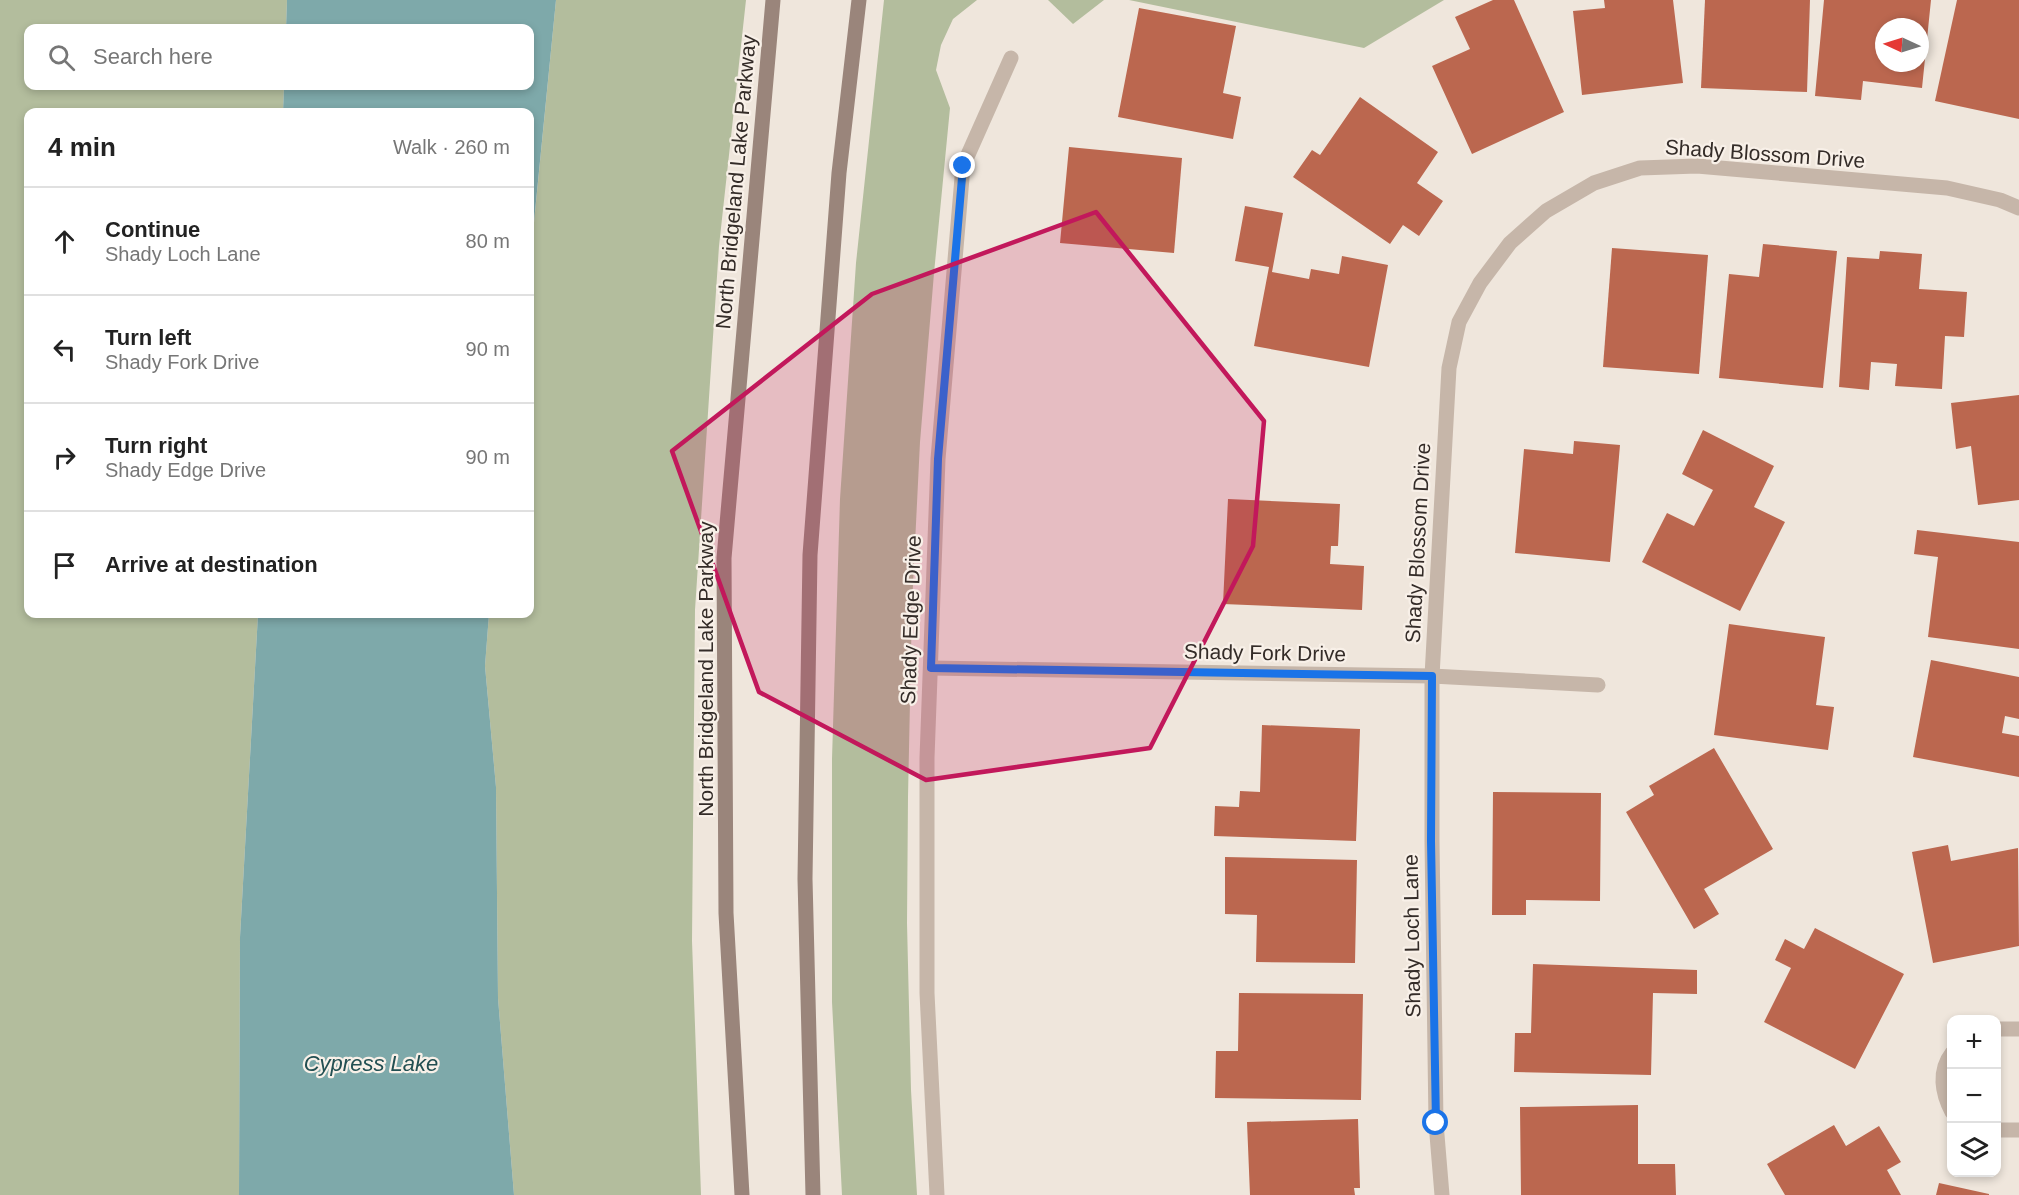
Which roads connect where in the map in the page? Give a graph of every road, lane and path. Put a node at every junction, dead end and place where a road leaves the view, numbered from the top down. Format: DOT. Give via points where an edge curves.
graph roads {
  1 [pos="773,0"];
  2 [pos="860,0"];
  3 [pos="1011,58"];
  4 [pos="2019,208"];
  5 [pos="931,668"];
  6 [pos="1432,676"];
  7 [pos="1598,685"];
  8 [pos="2001,1029"];
  9 [pos="2019,1029"];
  10 [pos="1947,1059"];
  11 [pos="1947,1100"];
  12 [pos="2001,1130"];
  13 [pos="2019,1131"];
  14 [pos="742,1195"];
  15 [pos="813,1195"];
  16 [pos="937,1195"];
  17 [pos="1442,1195"];
  1 -- 14 [label="main road, North Bridgeland Lake Parkway" via="724,558 726,913"];
  2 -- 15 [label="main road" via="839,173 810,555 805,879"];
  3 -- 5 [label="street, Shady Edge Drive" via="963,166 938,459"];
  4 -- 6 [label="street, Shady Blossom Drive" via="1947,188 1697,166 1640,168 1593,183 1546,211 1510,243 1480,283 1459,322 1449,368"];
  5 -- 6 [label="street, Shady Fork Drive"];
  5 -- 16 [label="street, Shady Edge Drive" via="927,981"];
  6 -- 7 [label="street, Shady Fork Drive"];
  6 -- 17 [label="street, Shady Loch Lane" via="1436,1111"];
  8 -- 9 [label="street"];
  10 -- 11 [label="street" via="1942,1087"];
  12 -- 13 [label="street"];
}
